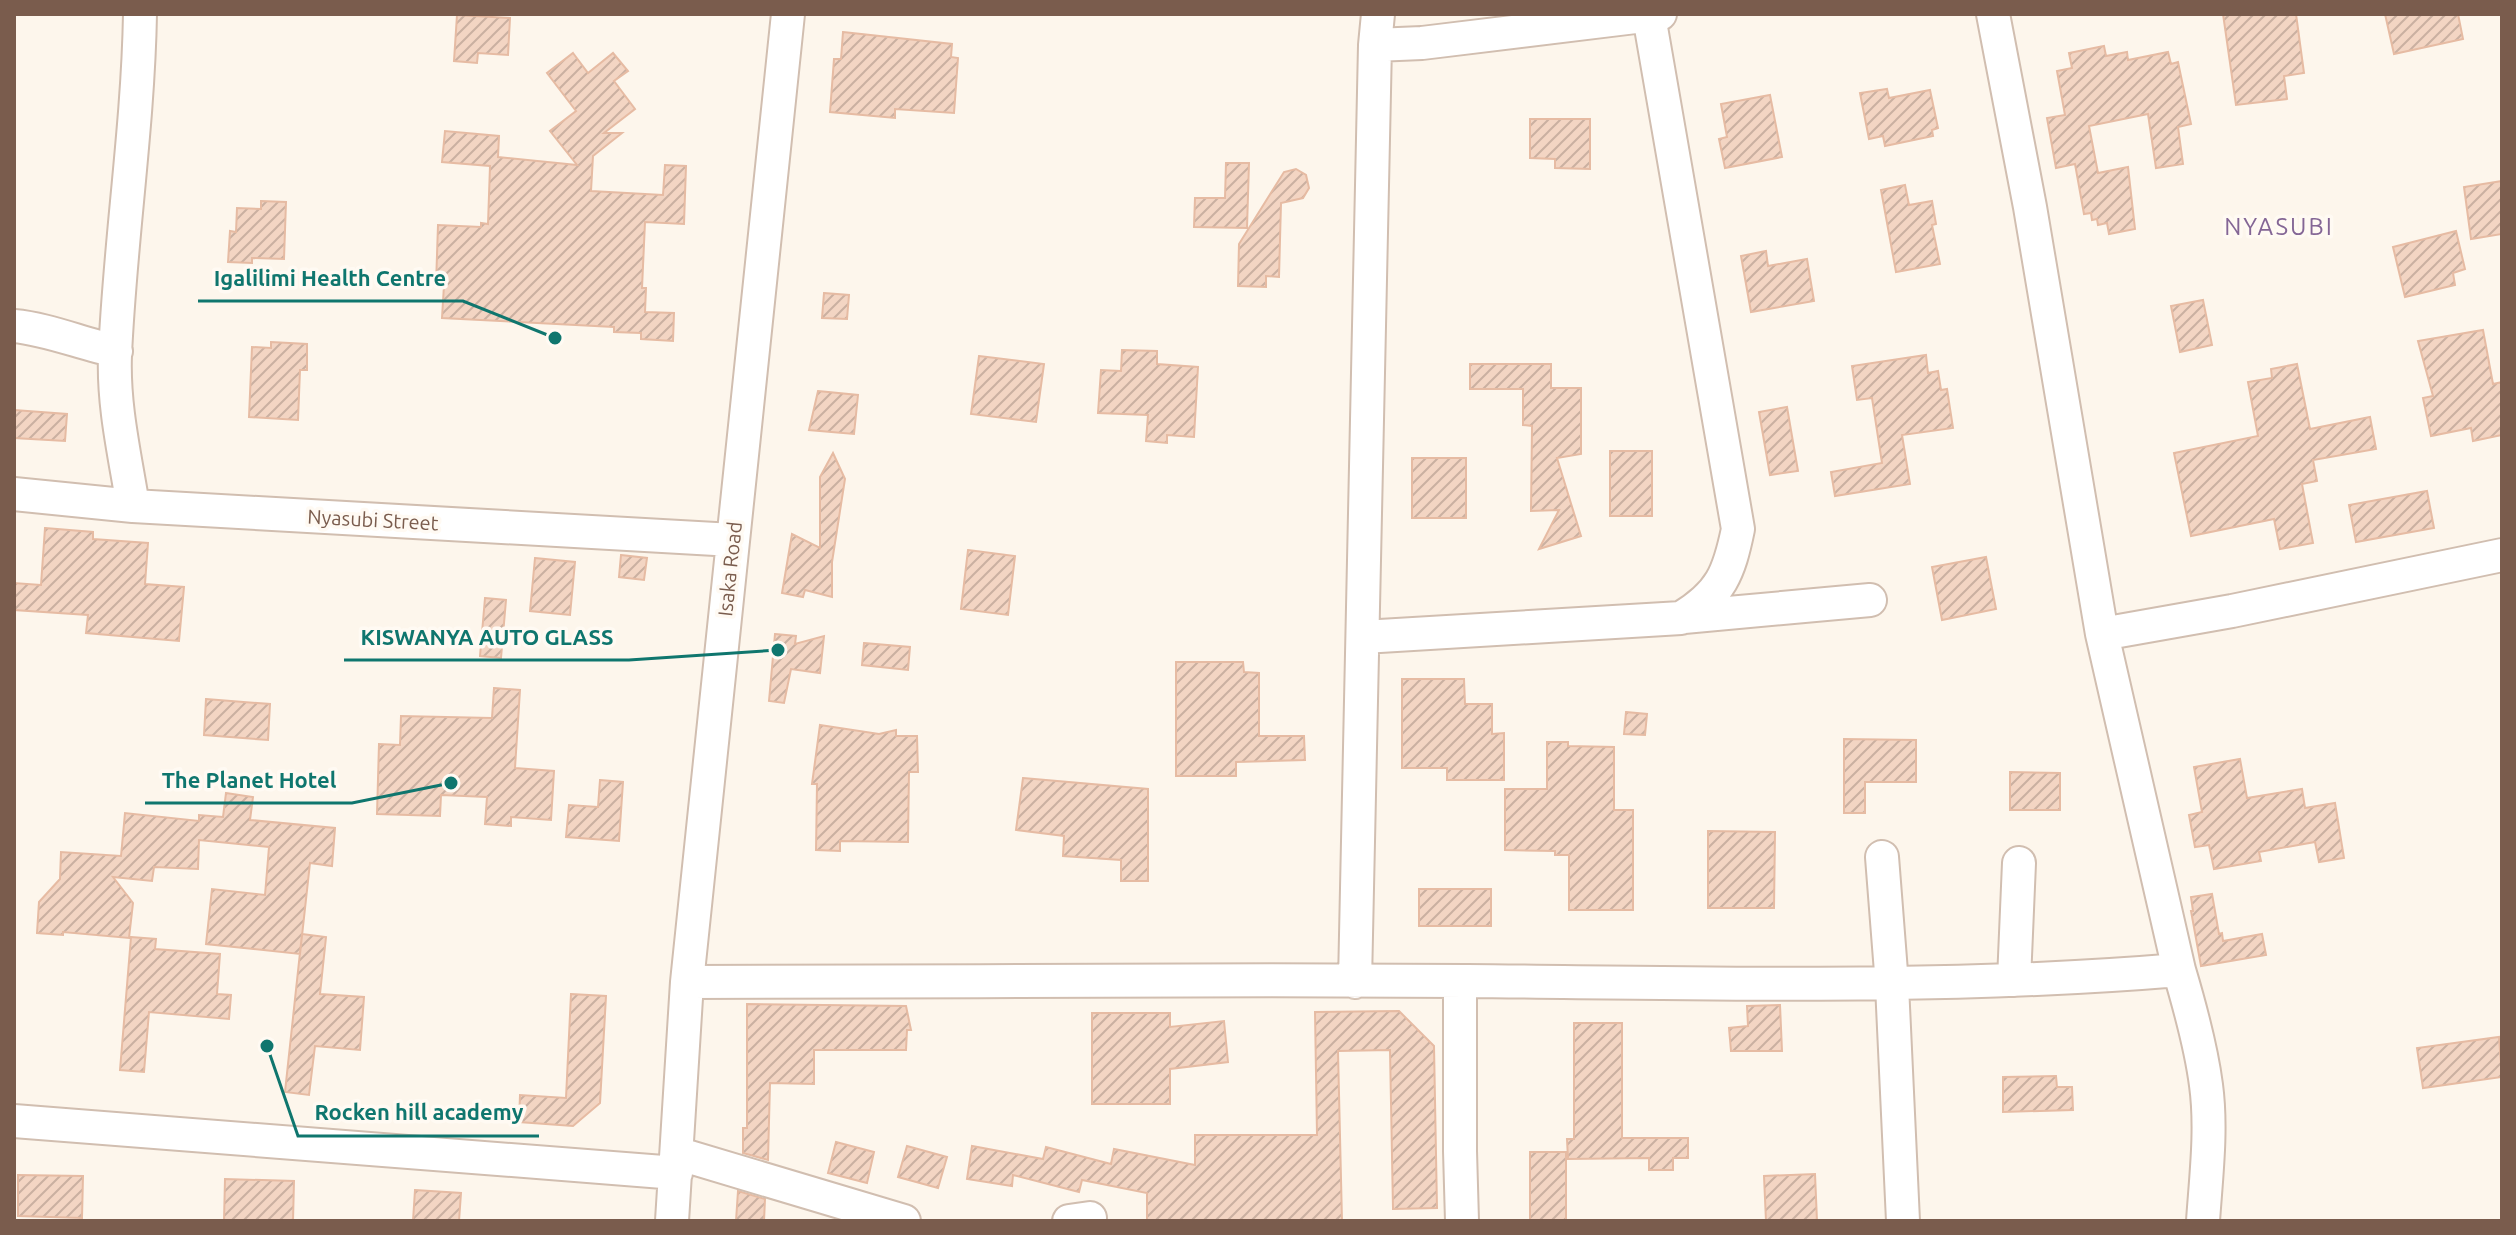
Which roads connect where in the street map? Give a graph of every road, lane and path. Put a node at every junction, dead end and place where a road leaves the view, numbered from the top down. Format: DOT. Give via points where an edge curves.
graph roads {
  1 [pos="140,14"];
  2 [pos="788,14"];
  3 [pos="1993,14"];
  4 [pos="1655,15"];
  5 [pos="1376,30"];
  6 [pos="14,326"];
  7 [pos="116,351"];
  8 [pos="14,494"];
  9 [pos="133,506"];
  10 [pos="733,540"];
  11 [pos="2502,555"];
  12 [pos="1870,600"];
  13 [pos="1681,618"];
  14 [pos="2102,634"];
  15 [pos="1363,637"];
  16 [pos="1882,857"];
  17 [pos="2019,863"];
  18 [pos="2179,970"];
  19 [pos="2014,980"];
  20 [pos="1460,981"];
  21 [pos="687,982"];
  22 [pos="1355,982"];
  23 [pos="1892,985"];
  24 [pos="14,1121"];
  25 [pos="677,1164"];
  26 [pos="672,1221"];
  27 [pos="904,1221"];
  28 [pos="1462,1221"];
  29 [pos="1903,1221"];
  30 [pos="2203,1221"];
  1 -- 7 [label="street"];
  2 -- 10 [label="street, Isaka Road"];
  3 -- 14 [label="street"];
  4 -- 5 [label="street" via="1422,43"];
  4 -- 13 [label="street" via="1738,529 1718,586 1704,604"];
  5 -- 15 [label="street"];
  6 -- 7 [label="street"];
  7 -- 9 [label="street" via="117,414"];
  8 -- 9 [label="street, Nyasubi Street"];
  9 -- 10 [label="street, Nyasubi Street"];
  10 -- 21 [label="street, Isaka Road"];
  11 -- 14 [label="street"];
  12 -- 13 [label="street"];
  13 -- 15 [label="street"];
  14 -- 18 [label="street"];
  15 -- 22 [label="street"];
  16 -- 23 [label="street"];
  17 -- 19 [label="street"];
  18 -- 19 [label="street"];
  18 -- 30 [label="street" via="2206,1086"];
  19 -- 23 [label="street"];
  20 -- 22 [label="street"];
  20 -- 23 [label="street"];
  20 -- 28 [label="street"];
  21 -- 22 [label="street"];
  21 -- 25 [label="street, Isaka Road"];
  23 -- 29 [label="street"];
  24 -- 25 [label="street"];
  25 -- 26 [label="street, Isaka Road"];
  25 -- 27 [label="street" via="683,1155"];
}
